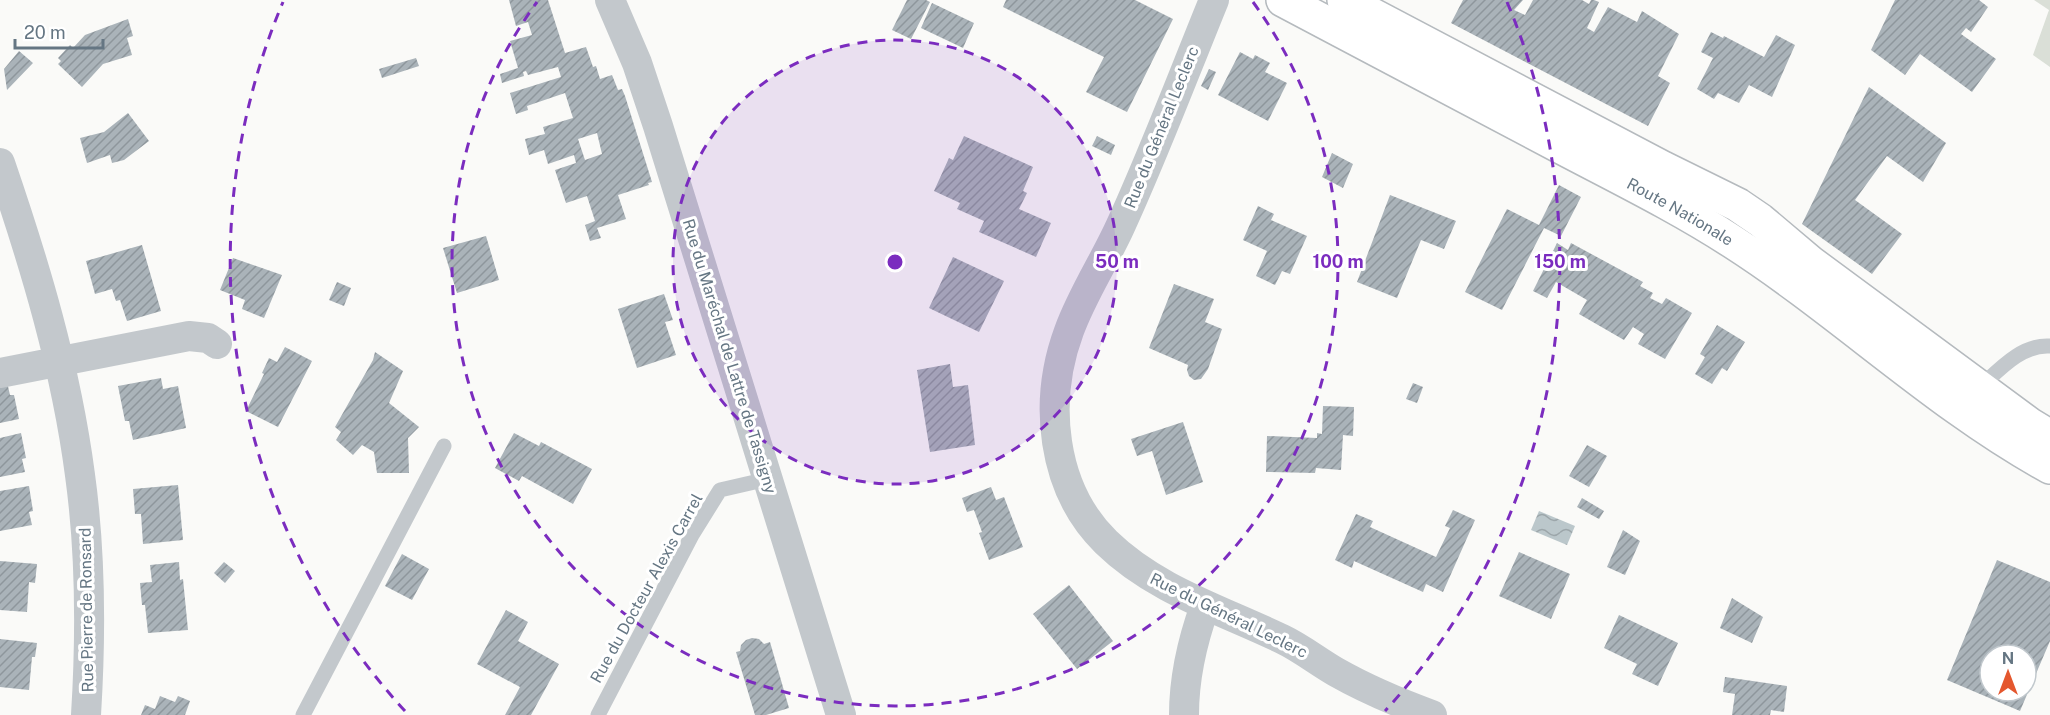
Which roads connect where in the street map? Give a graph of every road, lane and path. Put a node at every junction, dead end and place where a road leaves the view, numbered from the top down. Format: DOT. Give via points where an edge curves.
graph roads {
  1 [pos="610,0"];
  2 [pos="1214,0"];
  3 [pos="1283,0"];
  4 [pos="1344,0"];
  5 [pos="0,163"];
  6 [pos="217,345"];
  7 [pos="2050,346"];
  8 [pos="60,362"];
  9 [pos="0,373"];
  10 [pos="1968,397"];
  11 [pos="2050,437"];
  12 [pos="444,446"];
  13 [pos="2050,468"];
  14 [pos="768,478"];
  15 [pos="1205,606"];
  16 [pos="87,715"];
  17 [pos="303,715"];
  18 [pos="598,715"];
  19 [pos="841,715"];
  20 [pos="1184,715"];
  21 [pos="1432,715"];
  1 -- 14 [label="street, Rue du Maréchal de Lattre de Tassigny" via="658,126"];
  2 -- 15 [label="street, Rue du Général Leclerc" via="1119,228 1069,331 1057,376 1054,419 1059,456 1071,492 1105,542 1143,572"];
  3 -- 10 [label="main road, Route Nationale" via="1723,236"];
  4 -- 10 [label="main road, Route Nationale" via="1738,206 1760,220"];
  5 -- 8 [label="street, Rue Pierre de Ronsard"];
  6 -- 8 [label="street" via="208,338 189,336"];
  7 -- 10 [label="lane" via="2023,350"];
  8 -- 9 [label="street"];
  8 -- 16 [label="street, Rue Pierre de Ronsard" via="80,474 87,549"];
  10 -- 11 [label="main road, Route Nationale"];
  10 -- 13 [label="main road, Route Nationale" via="2014,447"];
  12 -- 17 [label="lane"];
  14 -- 18 [label="lane, Rue du Docteur Alexis Carrel" via="720,490 692,535"];
  14 -- 19 [label="street, Rue du Maréchal de Lattre de Tassigny"];
  15 -- 20 [label="street" via="1189,656"];
  15 -- 21 [label="street, Rue du Général Leclerc" via="1285,640 1343,675"];
}
